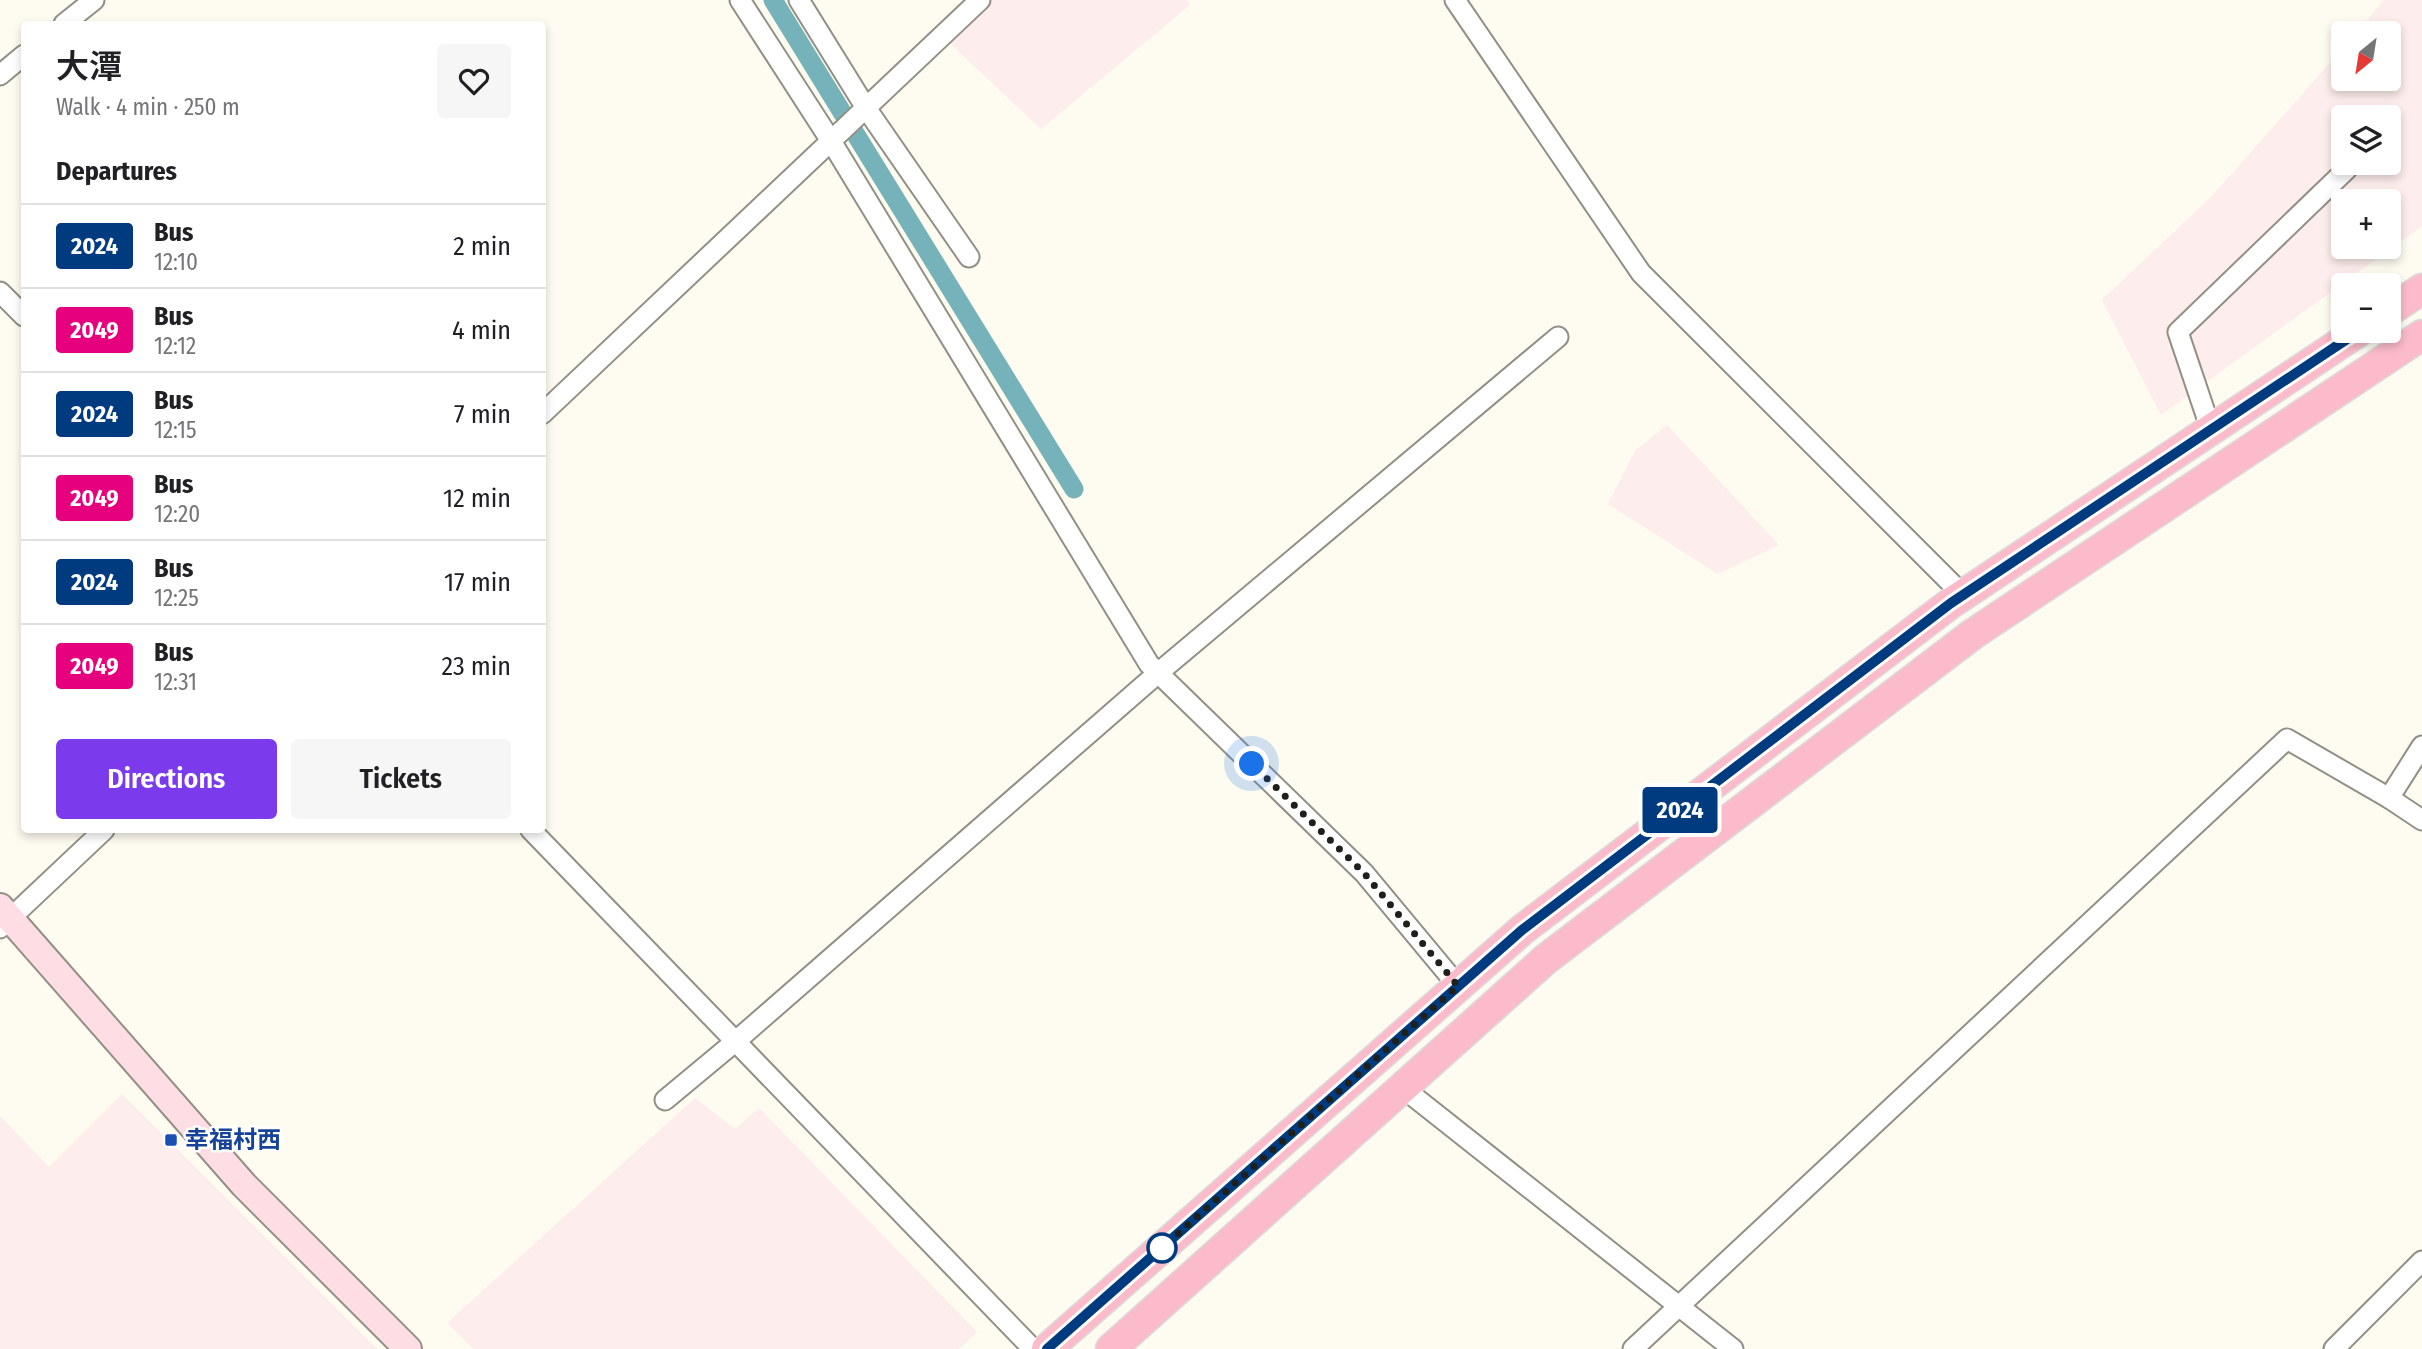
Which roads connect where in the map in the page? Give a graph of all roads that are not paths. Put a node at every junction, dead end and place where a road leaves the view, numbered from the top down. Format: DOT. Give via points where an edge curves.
graph roads {
  1 [pos="94,0"];
  2 [pos="740,0"];
  3 [pos="799,0"];
  4 [pos="980,0"];
  5 [pos="1455,0"];
  6 [pos="68,21"];
  7 [pos="21,58"];
  8 [pos="0,75"];
  9 [pos="866,108"];
  10 [pos="831,141"];
  11 [pos="2341,175"];
  12 [pos="969,257"];
  13 [pos="2422,289"];
  14 [pos="0,292"];
  15 [pos="2401,303"];
  16 [pos="21,313"];
  17 [pos="2422,335"];
  18 [pos="1558,337"];
  19 [pos="2342,343"];
  20 [pos="546,410"];
  21 [pos="2211,430"];
  22 [pos="1963,595"];
  23 [pos="1158,673"];
  24 [pos="2422,746"];
  25 [pos="2389,798"];
  26 [pos="2422,820"];
  27 [pos="101,833"];
  28 [pos="534,833"];
  29 [pos="3,918"];
  30 [pos="1458,986"];
  31 [pos="736,1041"];
  32 [pos="1403,1088"];
  33 [pos="665,1100"];
  34 [pos="2422,1261"];
  35 [pos="1680,1307"];
  36 [pos="408,1349"];
  37 [pos="1033,1349"];
  38 [pos="1047,1349"];
  39 [pos="1111,1349"];
  40 [pos="1633,1349"];
  41 [pos="1733,1349"];
  42 [pos="2334,1349"];
  1 -- 6 [label="street"];
  2 -- 10 [label="street"];
  3 -- 9 [label="street"];
  4 -- 9 [label="street"];
  5 -- 22 [label="street" via="1641,273"];
  7 -- 8 [label="street"];
  9 -- 10 [label="street"];
  9 -- 12 [label="street"];
  10 -- 20 [label="street"];
  10 -- 23 [label="street"];
  11 -- 21 [label="street" via="2178,332"];
  13 -- 15 [label="main road"];
  14 -- 16 [label="street"];
  17 -- 32 [label="main road" via="1973,634 1546,959"];
  18 -- 23 [label="street"];
  19 -- 21 [label="main road"];
  21 -- 22 [label="main road"];
  22 -- 30 [label="main road" via="1522,930"];
  23 -- 30 [label="street" via="1364,873"];
  23 -- 31 [label="street"];
  24 -- 25 [label="street"];
  25 -- 26 [label="street"];
  25 -- 35 [label="street" via="2287,739"];
  27 -- 29 [label="street"];
  28 -- 31 [label="street"];
  29 -- 36 [label="main road" via="244,1185"];
  30 -- 38 [label="main road"];
  31 -- 33 [label="street"];
  31 -- 37 [label="street"];
  32 -- 35 [label="street"];
  32 -- 39 [label="main road"];
  34 -- 42 [label="street"];
  35 -- 40 [label="street"];
  35 -- 41 [label="street"];
}
